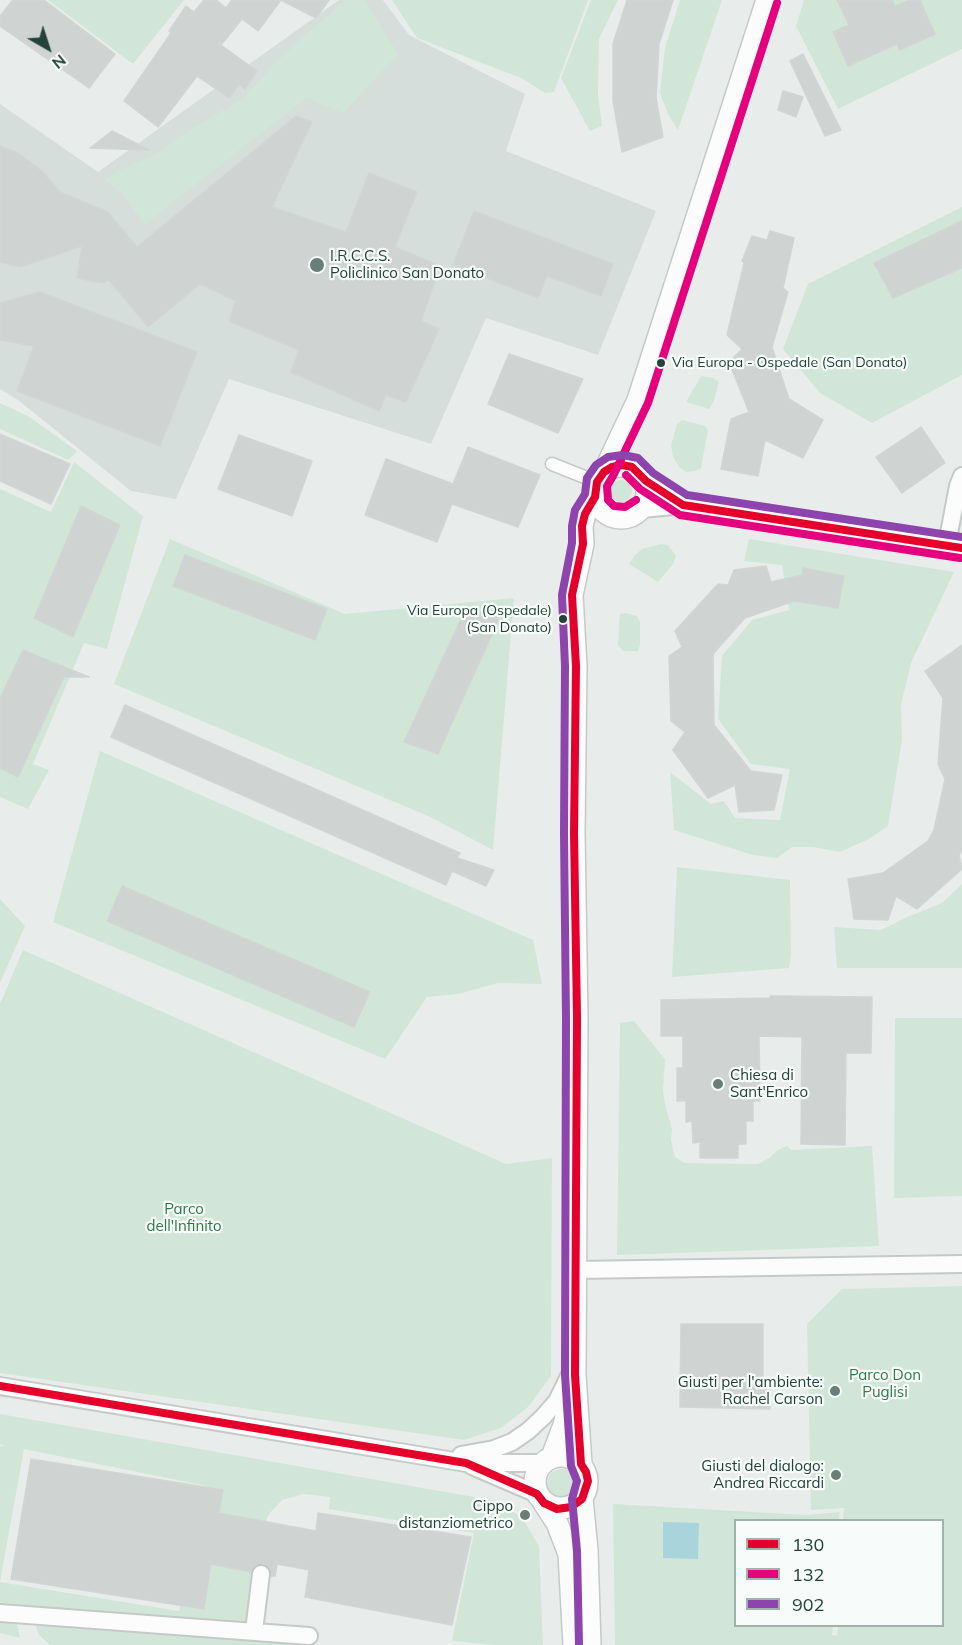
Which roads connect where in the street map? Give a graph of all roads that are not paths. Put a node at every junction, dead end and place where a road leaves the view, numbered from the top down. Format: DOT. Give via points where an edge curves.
graph roads {
  1 [pos="766,0"];
  2 [pos="636,406"];
  3 [pos="552,464"];
  4 [pos="639,474"];
  5 [pos="962,476"];
  6 [pos="599,483"];
  7 [pos="683,505"];
  8 [pos="642,509"];
  9 [pos="620,519"];
  10 [pos="582,544"];
  11 [pos="954,546"];
  12 [pos="962,1264"];
  13 [pos="576,1270"];
  14 [pos="575,1366"];
  15 [pos="0,1386"];
  16 [pos="397,1452"];
  17 [pos="547,1460"];
  18 [pos="466,1464"];
  19 [pos="581,1464"];
  20 [pos="541,1498"];
  21 [pos="582,1499"];
  22 [pos="261,1574"];
  23 [pos="0,1613"];
  24 [pos="254,1631"];
  25 [pos="309,1636"];
  26 [pos="574,1645"];
  27 [pos="590,1645"];
  1 -- 2 [label="street"];
  2 -- 4 [label="street" via="631,458"];
  2 -- 6 [label="street"];
  3 -- 6 [label="street"];
  4 -- 6 [label="street" via="622,465 612,467"];
  4 -- 7 [label="street"];
  4 -- 8 [label="street" via="648,490"];
  5 -- 11 [label="street"];
  6 -- 9 [label="street" via="604,512"];
  6 -- 10 [label="street" via="585,514"];
  7 -- 8 [label="street"];
  7 -- 11 [label="street"];
  8 -- 9 [label="street"];
  9 -- 10 [label="street" via="600,526"];
  10 -- 13 [label="street" via="572,594 576,666"];
  12 -- 13 [label="street"];
  13 -- 14 [label="street"];
  14 -- 16 [label="street" via="557,1401 512,1442 467,1455"];
  14 -- 17 [label="street" via="564,1425"];
  14 -- 19 [label="street"];
  15 -- 16 [label="street"];
  16 -- 18 [label="street"];
  17 -- 18 [label="street"];
  17 -- 19 [label="street" via="563,1455"];
  17 -- 20 [label="street" via="536,1472 534,1483"];
  18 -- 20 [label="street"];
  19 -- 21 [label="street" via="588,1481"];
  20 -- 21 [label="street" via="557,1509 571,1507"];
  20 -- 26 [label="street" via="557,1523 569,1554"];
  21 -- 27 [label="street"];
  22 -- 24 [label="street"];
  23 -- 24 [label="street"];
  24 -- 25 [label="street"];
}
